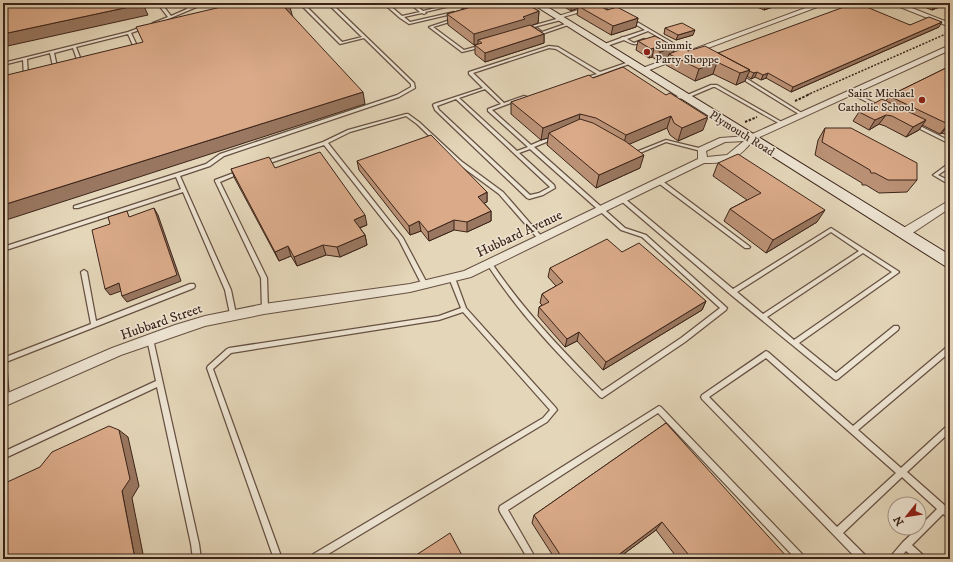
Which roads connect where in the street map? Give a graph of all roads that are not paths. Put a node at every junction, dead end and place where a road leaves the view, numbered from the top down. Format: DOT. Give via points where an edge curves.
graph roads {
  1 [pos="160,3"];
  2 [pos="185,3"];
  3 [pos="204,3"];
  4 [pos="301,3"];
  5 [pos="329,3"];
  6 [pos="384,3"];
  7 [pos="411,3"];
  8 [pos="460,3"];
  9 [pos="535,3"];
  10 [pos="604,3"];
  11 [pos="825,3"];
  12 [pos="893,3"];
  13 [pos="190,9"];
  14 [pos="424,13"];
  15 [pos="462,13"];
  16 [pos="622,15"];
  17 [pos="170,17"];
  18 [pos="401,17"];
  19 [pos="462,18"];
  20 [pos="559,18"];
  21 [pos="628,19"];
  22 [pos="569,24"];
  23 [pos="950,25"];
  24 [pos="524,29"];
  25 [pos="648,30"];
  26 [pos="529,32"];
  27 [pos="129,33"];
  28 [pos="658,36"];
  29 [pos="365,37"];
  30 [pos="623,38"];
  31 [pos="652,38"];
  32 [pos="646,40"];
  33 [pos="482,44"];
  34 [pos="603,46"];
  35 [pos="74,47"];
  36 [pos="950,47"];
  37 [pos="137,50"];
  38 [pos="691,52"];
  39 [pos="52,53"];
  40 [pos="702,54"];
  41 [pos="25,59"];
  42 [pos="630,63"];
  43 [pos="3,64"];
  44 [pos="81,67"];
  45 [pos="618,68"];
  46 [pos="641,70"];
  47 [pos="624,72"];
  48 [pos="735,73"];
  49 [pos="600,74"];
  50 [pos="57,75"];
  51 [pos="577,81"];
  52 [pos="27,82"];
  53 [pos="486,88"];
  54 [pos="852,93"];
  55 [pos="533,95"];
  56 [pos="686,97"];
  57 [pos="458,98"];
  58 [pos="666,99"];
  59 [pos="503,104"];
  60 [pos="885,109"];
  61 [pos="803,115"];
  62 [pos="911,123"];
  63 [pos="783,124"];
  64 [pos="557,136"];
  65 [pos="750,138"];
  66 [pos="950,143"];
  67 [pos="325,144"];
  68 [pos="531,146"];
  69 [pos="516,152"];
  70 [pos="625,152"];
  71 [pos="702,155"];
  72 [pos="260,164"];
  73 [pos="950,165"];
  74 [pos="245,169"];
  75 [pos="177,175"];
  76 [pos="659,182"];
  77 [pos="950,183"];
  78 [pos="184,190"];
  79 [pos="622,199"];
  80 [pos="950,203"];
  81 [pos="76,207"];
  82 [pos="601,210"];
  83 [pos="904,233"];
  84 [pos="540,239"];
  85 [pos="747,247"];
  86 [pos="3,249"];
  87 [pos="863,251"];
  88 [pos="950,262"];
  89 [pos="488,263"];
  90 [pos="84,272"];
  91 [pos="452,278"];
  92 [pos="425,285"];
  93 [pos="192,286"];
  94 [pos="732,292"];
  95 [pos="337,298"];
  96 [pos="265,309"];
  97 [pos="464,309"];
  98 [pos="233,314"];
  99 [pos="762,317"];
  100 [pos="94,325"];
  101 [pos="896,328"];
  102 [pos="150,339"];
  103 [pos="794,343"];
  104 [pos="950,348"];
  105 [pos="160,383"];
  106 [pos="4,400"];
  107 [pos="950,427"];
  108 [pos="853,430"];
  109 [pos="3,456"];
  110 [pos="901,472"];
  111 [pos="942,508"];
  112 [pos="950,515"];
  113 [pos="837,533"];
  114 [pos="906,545"];
  115 [pos="197,559"];
  116 [pos="278,559"];
  117 [pos="313,559"];
  118 [pos="532,559"];
  119 [pos="801,559"];
  120 [pos="863,559"];
  121 [pos="894,559"];
  122 [pos="921,559"];
  1 -- 17 [label="lane"];
  2 -- 13 [label="lane"];
  3 -- 13 [label="lane"];
  4 -- 29 [label="lane" via="341,43"];
  5 -- 29 [label="lane"];
  6 -- 18 [label="lane"];
  7 -- 14 [label="lane"];
  8 -- 14 [label="lane"];
  9 -- 20 [label="main road, Plymouth Road"];
  10 -- 16 [label="lane"];
  10 -- 20 [label="street"];
  11 -- 38 [label="street"];
  12 -- 23 [label="street"];
  13 -- 17 [label="lane"];
  14 -- 18 [label="lane"];
  15 -- 18 [label="lane" via="409,23"];
  17 -- 27 [label="lane"];
  19 -- 33 [label="lane" via="431,27 463,51"];
  20 -- 22 [label="main road, Plymouth Road"];
  20 -- 24 [label="lane"];
  21 -- 25 [label="lane"];
  22 -- 26 [label="lane" via="542,33 537,29"];
  22 -- 34 [label="main road, Plymouth Road"];
  25 -- 28 [label="lane"];
  25 -- 30 [label="lane"];
  27 -- 35 [label="lane"];
  27 -- 37 [label="lane"];
  28 -- 31 [label="lane"];
  28 -- 38 [label="lane"];
  29 -- 75 [label="lane" via="413,84 413,88 398,96 222,155 208,165"];
  30 -- 32 [label="lane" via="634,44"];
  30 -- 34 [label="lane"];
  34 -- 42 [label="main road, Plymouth Road"];
  35 -- 39 [label="lane"];
  35 -- 44 [label="lane"];
  36 -- 54 [label="street"];
  38 -- 40 [label="lane"];
  38 -- 46 [label="street"];
  39 -- 41 [label="lane"];
  39 -- 50 [label="lane"];
  41 -- 43 [label="lane"];
  41 -- 52 [label="lane"];
  42 -- 45 [label="lane"];
  42 -- 46 [label="main road, Plymouth Road"];
  45 -- 47 [label="lane"];
  45 -- 49 [label="lane"];
  46 -- 56 [label="main road, Plymouth Road"];
  48 -- 61 [label="lane"];
  49 -- 51 [label="lane"];
  49 -- 53 [label="lane" via="557,48 549,47 470,73"];
  53 -- 57 [label="lane"];
  53 -- 59 [label="lane"];
  54 -- 60 [label="lane"];
  54 -- 61 [label="street"];
  55 -- 59 [label="lane"];
  56 -- 58 [label="lane"];
  56 -- 63 [label="lane" via="716,86"];
  56 -- 65 [label="main road, Plymouth Road"];
  57 -- 69 [label="lane"];
  57 -- 69 [label="lane" via="435,105 437,110 530,197 553,188"];
  59 -- 68 [label="lane" via="489,110"];
  61 -- 63 [label="street"];
  62 -- 66 [label="lane"];
  63 -- 65 [label="street"];
  64 -- 68 [label="lane"];
  65 -- 71 [label="street, Hubbard Avenue" via="723,140"];
  65 -- 71 [label="street, Hubbard Avenue" via="740,152 719,162"];
  65 -- 83 [label="main road, Plymouth Road"];
  67 -- 72 [label="lane"];
  67 -- 84 [label="lane" via="349,131 407,115 459,162 501,193"];
  67 -- 92 [label="lane" via="401,239"];
  68 -- 69 [label="lane"];
  68 -- 82 [label="lane"];
  70 -- 71 [label="lane" via="631,155 666,141"];
  71 -- 76 [label="street, Hubbard Avenue"];
  73 -- 77 [label="lane" via="936,175"];
  74 -- 96 [label="lane" via="217,181 264,278"];
  75 -- 78 [label="lane"];
  75 -- 81 [label="lane"];
  76 -- 79 [label="street, Hubbard Avenue"];
  76 -- 85 [label="lane"];
  78 -- 86 [label="lane"];
  78 -- 98 [label="lane" via="228,290"];
  79 -- 82 [label="street, Hubbard Avenue"];
  79 -- 94 [label="lane"];
  80 -- 83 [label="street"];
  82 -- 84 [label="street, Hubbard Avenue"];
  82 -- 89 [label="lane" via="623,229 644,236 724,308 683,340 602,395 534,326 504,289"];
  83 -- 88 [label="main road, Plymouth Road"];
  84 -- 89 [label="street, Hubbard Avenue"];
  87 -- 94 [label="lane" via="831,230"];
  87 -- 99 [label="lane"];
  87 -- 103 [label="lane" via="896,272"];
  89 -- 91 [label="street, Hubbard Avenue"];
  90 -- 100 [label="lane"];
  91 -- 92 [label="street, Hubbard Avenue"];
  91 -- 97 [label="lane"];
  92 -- 95 [label="street, Hubbard Avenue"];
  93 -- 100 [label="lane"];
  94 -- 99 [label="lane"];
  95 -- 96 [label="street, Hubbard Street"];
  96 -- 98 [label="street, Hubbard Street"];
  97 -- 116 [label="lane" via="439,318 229,351 210,368"];
  97 -- 117 [label="lane" via="554,410 545,420"];
  98 -- 102 [label="street, Hubbard Street" via="198,322"];
  99 -- 103 [label="lane"];
  100 -- 106 [label="lane" via="3,361"];
  101 -- 103 [label="lane" via="836,377"];
  102 -- 105 [label="lane"];
  102 -- 106 [label="street, Hubbard Street"];
  104 -- 108 [label="lane"];
  105 -- 109 [label="lane"];
  105 -- 115 [label="lane" via="196,544"];
  107 -- 110 [label="lane"];
  108 -- 110 [label="lane"];
  108 -- 113 [label="lane" via="766,354 704,398"];
  110 -- 111 [label="lane"];
  110 -- 113 [label="lane"];
  111 -- 112 [label="lane"];
  111 -- 114 [label="lane"];
  113 -- 120 [label="lane"];
  114 -- 121 [label="lane"];
  114 -- 122 [label="lane"];
  118 -- 119 [label="lane" via="503,509 658,409"];
}
